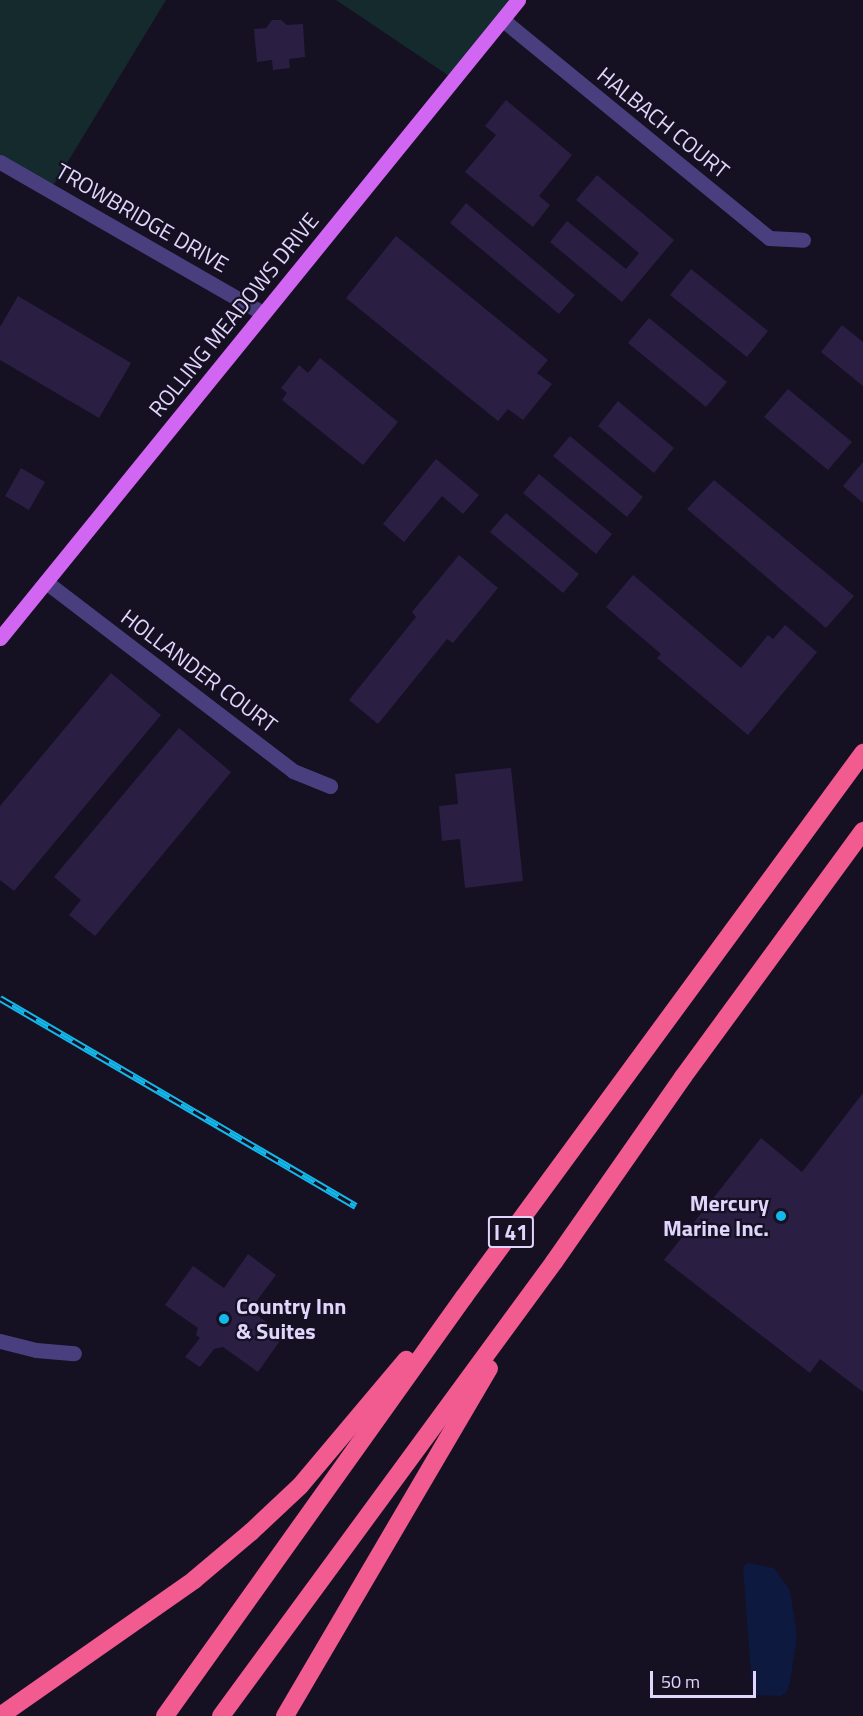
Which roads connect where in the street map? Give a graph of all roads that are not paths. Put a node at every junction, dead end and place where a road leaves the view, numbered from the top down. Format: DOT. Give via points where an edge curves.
graph roads {
  1 [pos="519,0"];
  2 [pos="503,20"];
  3 [pos="0,162"];
  4 [pos="803,240"];
  5 [pos="262,313"];
  6 [pos="46,582"];
  7 [pos="0,638"];
  8 [pos="863,753"];
  9 [pos="330,786"];
  10 [pos="863,831"];
  11 [pos="554,1262"];
  12 [pos="464,1297"];
  13 [pos="0,1341"];
  14 [pos="74,1353"];
  15 [pos="0,1716"];
  16 [pos="165,1716"];
  17 [pos="221,1716"];
  18 [pos="285,1716"];
  1 -- 2 [label="main road, ROLLING MEADOWS DRIVE"];
  2 -- 4 [label="street, HALBACH COURT" via="769,238"];
  2 -- 5 [label="main road, ROLLING MEADOWS DRIVE"];
  3 -- 5 [label="street, TROWBRIDGE DRIVE"];
  5 -- 6 [label="main road, ROLLING MEADOWS DRIVE"];
  6 -- 7 [label="main road, ROLLING MEADOWS DRIVE"];
  6 -- 9 [label="street, HOLLANDER COURT" via="293,771"];
  8 -- 12 [label="highway, I 41"];
  10 -- 11 [label="highway, I 41"];
  11 -- 17 [label="highway, I 41"];
  11 -- 18 [label="highway"];
  12 -- 15 [label="highway" via="300,1486 251,1532 194,1580"];
  12 -- 16 [label="highway, I 41"];
  13 -- 14 [label="street" via="36,1350"];
}
